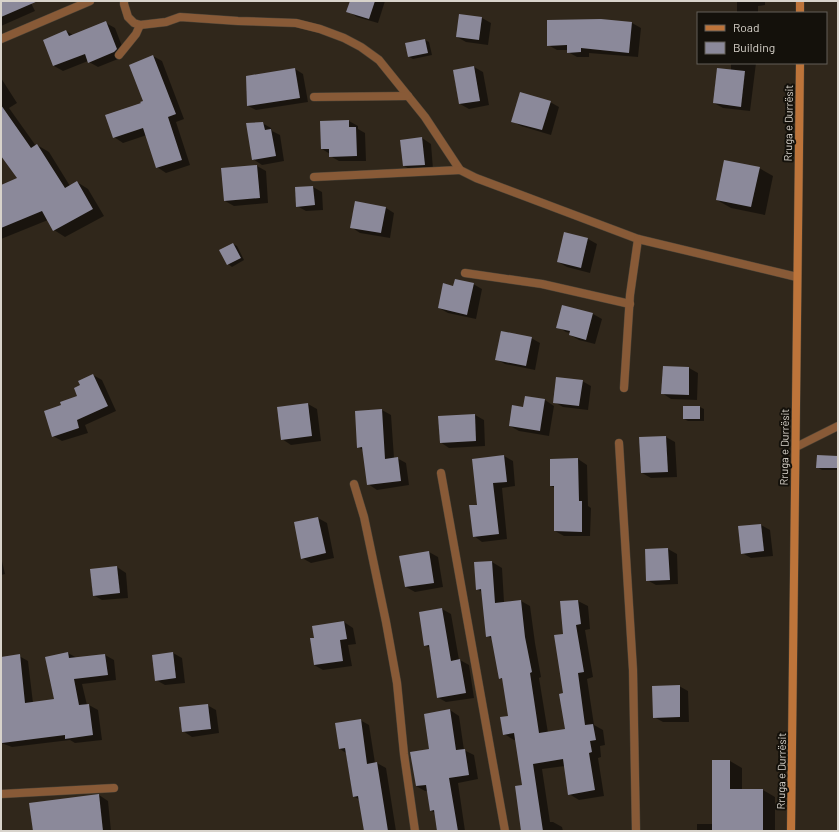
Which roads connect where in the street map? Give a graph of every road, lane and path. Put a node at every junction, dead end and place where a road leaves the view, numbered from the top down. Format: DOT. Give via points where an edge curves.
graph roads {
  1 [pos="90,1"];
  2 [pos="124,1"];
  3 [pos="800,1"];
  4 [pos="800,12"];
  5 [pos="140,25"];
  6 [pos="1,39"];
  7 [pos="119,55"];
  8 [pos="800,64"];
  9 [pos="408,96"];
  10 [pos="314,97"];
  11 [pos="460,170"];
  12 [pos="314,177"];
  13 [pos="638,239"];
  14 [pos="465,273"];
  15 [pos="797,277"];
  16 [pos="630,304"];
  17 [pos="624,388"];
  18 [pos="838,426"];
  19 [pos="619,443"];
  20 [pos="796,447"];
  21 [pos="441,473"];
  22 [pos="354,484"];
  23 [pos="114,788"];
  24 [pos="1,794"];
  25 [pos="415,831"];
  26 [pos="506,831"];
  27 [pos="636,831"];
  28 [pos="791,831"];
  1 -- 6 [label="street"];
  2 -- 5 [label="street" via="128,17"];
  3 -- 4 [label="main road"];
  5 -- 7 [label="street"];
  5 -- 9 [label="street" via="166,22 180,17 296,22 344,38 361,47 379,60"];
  8 -- 15 [label="main road, Rruga e Durrësit"];
  9 -- 10 [label="street"];
  9 -- 11 [label="street" via="426,118"];
  11 -- 12 [label="street"];
  11 -- 13 [label="street"];
  13 -- 15 [label="street"];
  13 -- 16 [label="street"];
  14 -- 16 [label="street" via="542,284"];
  15 -- 20 [label="main road, Rruga e Durrësit"];
  16 -- 17 [label="street"];
  18 -- 20 [label="street"];
  19 -- 27 [label="street" via="633,670"];
  20 -- 28 [label="main road, Rruga e Durrësit"];
  21 -- 26 [label="street"];
  22 -- 25 [label="street" via="364,517 397,683"];
  23 -- 24 [label="street"];
}
